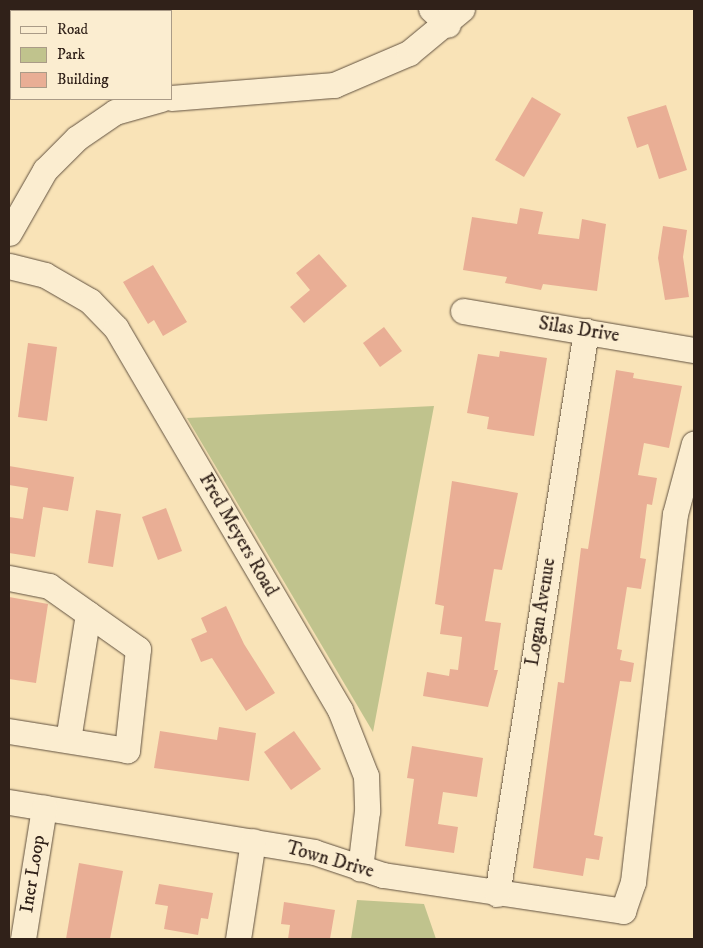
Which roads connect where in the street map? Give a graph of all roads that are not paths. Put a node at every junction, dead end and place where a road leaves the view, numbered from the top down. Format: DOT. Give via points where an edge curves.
graph roads {
  1 [pos="447,14"];
  2 [pos="172,98"];
  3 [pos="157,100"];
  4 [pos="9,233"];
  5 [pos="9,266"];
  6 [pos="463,311"];
  7 [pos="586,331"];
  8 [pos="694,350"];
  9 [pos="694,444"];
  10 [pos="9,578"];
  11 [pos="88,614"];
  12 [pos="9,731"];
  13 [pos="68,740"];
  14 [pos="9,802"];
  15 [pos="44,808"];
  16 [pos="253,841"];
  17 [pos="360,869"];
  18 [pos="497,894"];
  19 [pos="23,939"];
  20 [pos="238,939"];
  1 -- 2 [label="street" via="408,53 334,85"];
  3 -- 4 [label="street" via="115,112 77,138 46,170"];
  5 -- 17 [label="street, Fred Meyers Road" via="45,275 90,301 116,328 330,693 366,776 367,811"];
  6 -- 7 [label="street, Silas Drive"];
  7 -- 8 [label="street, Silas Drive"];
  7 -- 18 [label="street, Logan Avenue"];
  9 -- 18 [label="street, Town Drive" via="675,514 634,873 623,911"];
  10 -- 11 [label="street" via="49,586"];
  11 -- 13 [label="street"];
  11 -- 13 [label="street" via="138,649 127,750"];
  12 -- 13 [label="street"];
  14 -- 15 [label="street, Town Drive"];
  15 -- 16 [label="street, Town Drive"];
  15 -- 19 [label="street, Iner Loop"];
  16 -- 17 [label="street, Town Drive" via="314,852"];
  16 -- 20 [label="street"];
  17 -- 18 [label="street, Town Drive"];
}
